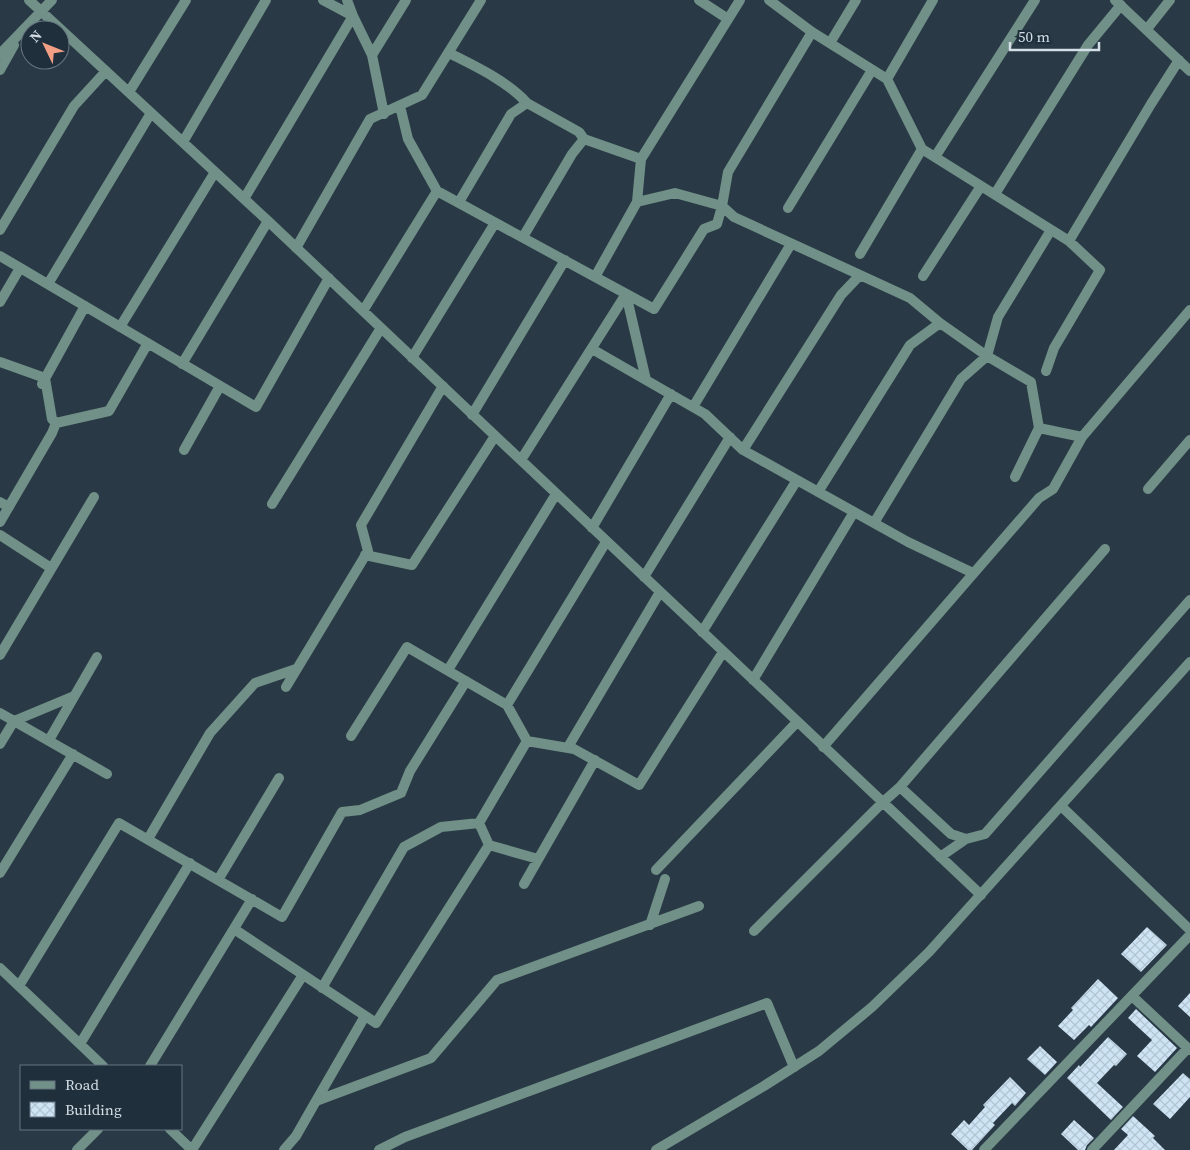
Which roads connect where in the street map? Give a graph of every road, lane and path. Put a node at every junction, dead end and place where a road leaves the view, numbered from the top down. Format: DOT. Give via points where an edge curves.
graph roads {
  1 [pos="30,0"];
  2 [pos="52,0"];
  3 [pos="186,0"];
  4 [pos="266,0"];
  5 [pos="323,0"];
  6 [pos="347,0"];
  7 [pos="406,0"];
  8 [pos="481,0"];
  9 [pos="698,0"];
  10 [pos="740,0"];
  11 [pos="769,0"];
  12 [pos="856,0"];
  13 [pos="933,0"];
  14 [pos="1034,0"];
  15 [pos="1170,0"];
  16 [pos="1118,2"];
  17 [pos="41,11"];
  18 [pos="353,16"];
  19 [pos="728,19"];
  20 [pos="32,20"];
  21 [pos="1146,29"];
  22 [pos="812,32"];
  23 [pos="20,33"];
  24 [pos="20,35"];
  25 [pos="830,43"];
  26 [pos="448,53"];
  27 [pos="0,54"];
  28 [pos="372,55"];
  29 [pos="1179,60"];
  30 [pos="0,70"];
  31 [pos="872,70"];
  32 [pos="1190,70"];
  33 [pos="106,71"];
  34 [pos="887,79"];
  35 [pos="129,92"];
  36 [pos="527,103"];
  37 [pos="400,106"];
  38 [pos="152,113"];
  39 [pos="384,114"];
  40 [pos="584,139"];
  41 [pos="183,142"];
  42 [pos="922,148"];
  43 [pos="935,157"];
  44 [pos="641,159"];
  45 [pos="215,172"];
  46 [pos="981,186"];
  47 [pos="437,190"];
  48 [pos="994,194"];
  49 [pos="244,199"];
  50 [pos="459,202"];
  51 [pos="637,202"];
  52 [pos="722,206"];
  53 [pos="788,208"];
  54 [pos="268,221"];
  55 [pos="495,222"];
  56 [pos="0,230"];
  57 [pos="1051,230"];
  58 [pos="523,237"];
  59 [pos="1069,241"];
  60 [pos="791,244"];
  61 [pos="296,248"];
  62 [pos="860,254"];
  63 [pos="0,256"];
  64 [pos="564,260"];
  65 [pos="20,268"];
  66 [pos="860,275"];
  67 [pos="923,276"];
  68 [pos="595,277"];
  69 [pos="329,278"];
  70 [pos="48,284"];
  71 [pos="626,294"];
  72 [pos="0,302"];
  73 [pos="85,306"];
  74 [pos="1190,310"];
  75 [pos="363,311"];
  76 [pos="940,323"];
  77 [pos="120,327"];
  78 [pos="382,328"];
  79 [pos="148,343"];
  80 [pos="592,349"];
  81 [pos="987,356"];
  82 [pos="412,358"];
  83 [pos="0,362"];
  84 [pos="182,364"];
  85 [pos="1046,371"];
  86 [pos="45,378"];
  87 [pos="646,380"];
  88 [pos="220,386"];
  89 [pos="443,386"];
  90 [pos="40,388"];
  91 [pos="671,394"];
  92 [pos="693,407"];
  93 [pos="472,415"];
  94 [pos="56,423"];
  95 [pos="1039,428"];
  96 [pos="495,436"];
  97 [pos="730,437"];
  98 [pos="1082,437"];
  99 [pos="1190,440"];
  100 [pos="184,450"];
  101 [pos="743,450"];
  102 [pos="520,460"];
  103 [pos="1015,477"];
  104 [pos="797,480"];
  105 [pos="1148,489"];
  106 [pos="818,492"];
  107 [pos="556,494"];
  108 [pos="94,497"];
  109 [pos="272,504"];
  110 [pos="4,505"];
  111 [pos="854,512"];
  112 [pos="0,522"];
  113 [pos="874,523"];
  114 [pos="592,528"];
  115 [pos="0,535"];
  116 [pos="606,542"];
  117 [pos="1105,549"];
  118 [pos="365,555"];
  119 [pos="52,568"];
  120 [pos="973,573"];
  121 [pos="644,578"];
  122 [pos="660,592"];
  123 [pos="1190,600"];
  124 [pos="702,632"];
  125 [pos="723,652"];
  126 [pos="0,655"];
  127 [pos="96,657"];
  128 [pos="1190,662"];
  129 [pos="296,669"];
  130 [pos="448,670"];
  131 [pos="466,680"];
  132 [pos="753,680"];
  133 [pos="286,687"];
  134 [pos="74,696"];
  135 [pos="507,705"];
  136 [pos="0,713"];
  137 [pos="14,721"];
  138 [pos="796,722"];
  139 [pos="351,736"];
  140 [pos="49,740"];
  141 [pos="527,740"];
  142 [pos="0,744"];
  143 [pos="568,747"];
  144 [pos="823,747"];
  145 [pos="73,754"];
  146 [pos="595,760"];
  147 [pos="107,774"];
  148 [pos="279,778"];
  149 [pos="900,788"];
  150 [pos="882,802"];
  151 [pos="1061,806"];
  152 [pos="479,823"];
  153 [pos="966,839"];
  154 [pos="148,840"];
  155 [pos="489,845"];
  156 [pos="940,857"];
  157 [pos="538,859"];
  158 [pos="190,863"];
  159 [pos="656,870"];
  160 [pos="0,873"];
  161 [pos="665,879"];
  162 [pos="218,880"];
  163 [pos="524,884"];
  164 [pos="981,895"];
  165 [pos="252,899"];
  166 [pos="699,906"];
  167 [pos="650,924"];
  168 [pos="234,929"];
  169 [pos="1190,930"];
  170 [pos="754,931"];
  171 [pos="1190,936"];
  172 [pos="0,968"];
  173 [pos="303,975"];
  174 [pos="19,986"];
  175 [pos="322,988"];
  176 [pos="1132,996"];
  177 [pos="365,1016"];
  178 [pos="80,1044"];
  179 [pos="1189,1049"];
  180 [pos="103,1065"];
  181 [pos="151,1065"];
  182 [pos="794,1067"];
  183 [pos="316,1101"];
  184 [pos="97,1130"];
  185 [pos="171,1130"];
  186 [pos="77,1150"];
  187 [pos="192,1150"];
  188 [pos="284,1150"];
  189 [pos="379,1150"];
  190 [pos="656,1150"];
  191 [pos="984,1150"];
  192 [pos="1092,1150"];
  1 -- 17 [label="street"];
  2 -- 17 [label="street"];
  3 -- 35 [label="street"];
  4 -- 41 [label="street"];
  5 -- 18 [label="street"];
  6 -- 18 [label="street"];
  7 -- 28 [label="street"];
  8 -- 26 [label="street"];
  9 -- 19 [label="street"];
  10 -- 19 [label="street"];
  11 -- 22 [label="street"];
  12 -- 25 [label="street"];
  13 -- 34 [label="street"];
  14 -- 43 [label="street"];
  15 -- 21 [label="street"];
  16 -- 21 [label="street"];
  16 -- 48 [label="street"];
  17 -- 20 [label="street"];
  17 -- 33 [label="street"];
  18 -- 28 [label="street"];
  18 -- 49 [label="street"];
  19 -- 44 [label="street"];
  21 -- 29 [label="street"];
  22 -- 25 [label="street"];
  22 -- 52 [label="street" via="728,172"];
  23 -- 27 [label="street"];
  24 -- 30 [label="street"];
  25 -- 31 [label="street"];
  26 -- 36 [label="street" via="487,73"];
  26 -- 37 [label="street" via="422,95"];
  28 -- 39 [label="street"];
  29 -- 32 [label="street"];
  29 -- 59 [label="street"];
  31 -- 34 [label="street"];
  31 -- 53 [label="street"];
  33 -- 35 [label="street"];
  33 -- 56 [label="street" via="74,106"];
  34 -- 42 [label="street"];
  35 -- 38 [label="street"];
  36 -- 40 [label="street" via="579,132"];
  36 -- 50 [label="street" via="511,114"];
  37 -- 39 [label="street"];
  37 -- 47 [label="street" via="408,139"];
  38 -- 41 [label="street"];
  38 -- 70 [label="street"];
  39 -- 61 [label="street" via="370,120"];
  40 -- 44 [label="street"];
  40 -- 58 [label="street"];
  41 -- 45 [label="street"];
  42 -- 43 [label="street"];
  42 -- 62 [label="street"];
  43 -- 46 [label="street"];
  44 -- 51 [label="street"];
  45 -- 49 [label="street"];
  45 -- 77 [label="street"];
  46 -- 48 [label="street"];
  46 -- 67 [label="street"];
  47 -- 50 [label="street"];
  47 -- 75 [label="street"];
  48 -- 57 [label="street"];
  49 -- 54 [label="street"];
  50 -- 55 [label="street"];
  51 -- 52 [label="street" via="675,193"];
  51 -- 68 [label="street"];
  52 -- 60 [label="street" via="734,218"];
  52 -- 71 [label="street" via="717,224 704,229 654,309"];
  54 -- 61 [label="street"];
  54 -- 84 [label="street"];
  55 -- 58 [label="street"];
  55 -- 82 [label="street"];
  57 -- 59 [label="street"];
  57 -- 81 [label="street" via="998,317"];
  58 -- 64 [label="street"];
  59 -- 85 [label="street" via="1100,270 1054,348"];
  60 -- 66 [label="street"];
  60 -- 92 [label="street"];
  61 -- 69 [label="street"];
  63 -- 65 [label="street"];
  64 -- 68 [label="street"];
  64 -- 93 [label="street"];
  65 -- 70 [label="street"];
  65 -- 72 [label="street"];
  66 -- 76 [label="street" via="910,298"];
  66 -- 101 [label="street" via="841,295"];
  68 -- 71 [label="street"];
  69 -- 75 [label="street"];
  69 -- 88 [label="street" via="256,407"];
  70 -- 73 [label="street"];
  71 -- 80 [label="street"];
  71 -- 87 [label="street"];
  73 -- 77 [label="street"];
  73 -- 86 [label="street"];
  74 -- 98 [label="street"];
  75 -- 78 [label="street"];
  76 -- 81 [label="street"];
  76 -- 106 [label="street" via="910,345"];
  77 -- 79 [label="street"];
  78 -- 82 [label="street"];
  78 -- 109 [label="street"];
  79 -- 84 [label="street"];
  79 -- 94 [label="street" via="109,411"];
  80 -- 87 [label="street"];
  80 -- 102 [label="street"];
  81 -- 95 [label="street" via="1031,382"];
  81 -- 113 [label="street" via="961,379"];
  82 -- 89 [label="street"];
  83 -- 86 [label="street"];
  84 -- 88 [label="street"];
  86 -- 90 [label="street"];
  86 -- 94 [label="street" via="52,418"];
  87 -- 91 [label="street"];
  88 -- 100 [label="street"];
  89 -- 93 [label="street"];
  89 -- 118 [label="street" via="361,525 368,551"];
  91 -- 92 [label="street"];
  91 -- 114 [label="street"];
  92 -- 97 [label="street"];
  93 -- 96 [label="street"];
  94 -- 110 [label="street"];
  95 -- 98 [label="street"];
  95 -- 103 [label="street"];
  96 -- 102 [label="street"];
  96 -- 118 [label="street" via="412,565"];
  97 -- 101 [label="street"];
  97 -- 121 [label="street"];
  98 -- 120 [label="street" via="1052,489 1038,498"];
  99 -- 105 [label="street"];
  101 -- 104 [label="street"];
  102 -- 107 [label="street"];
  104 -- 106 [label="street"];
  104 -- 124 [label="street"];
  106 -- 111 [label="street"];
  107 -- 114 [label="street"];
  107 -- 130 [label="street"];
  108 -- 119 [label="street"];
  110 -- 112 [label="street"];
  111 -- 113 [label="street"];
  111 -- 132 [label="street"];
  113 -- 120 [label="street"];
  114 -- 116 [label="street"];
  115 -- 119 [label="street"];
  116 -- 121 [label="street"];
  116 -- 135 [label="street"];
  117 -- 149 [label="street"];
  118 -- 129 [label="street"];
  119 -- 126 [label="street"];
  120 -- 144 [label="street"];
  121 -- 122 [label="street"];
  122 -- 124 [label="street"];
  122 -- 143 [label="street"];
  123 -- 153 [label="street" via="985,834"];
  124 -- 125 [label="street"];
  125 -- 132 [label="street"];
  125 -- 146 [label="street" via="639,785"];
  127 -- 134 [label="street"];
  128 -- 151 [label="street"];
  129 -- 133 [label="street"];
  129 -- 154 [label="street" via="255,683 210,733"];
  130 -- 131 [label="street"];
  130 -- 139 [label="street" via="407,647"];
  131 -- 135 [label="street"];
  131 -- 165 [label="street" via="410,771 401,793 360,810 342,812 282,916"];
  132 -- 138 [label="street"];
  134 -- 137 [label="street"];
  134 -- 140 [label="street"];
  135 -- 141 [label="street"];
  136 -- 137 [label="street"];
  137 -- 140 [label="street"];
  137 -- 142 [label="street"];
  138 -- 144 [label="street"];
  138 -- 159 [label="street"];
  140 -- 145 [label="street"];
  141 -- 143 [label="street"];
  141 -- 152 [label="street"];
  143 -- 146 [label="street"];
  144 -- 150 [label="street"];
  145 -- 147 [label="street"];
  145 -- 160 [label="street"];
  146 -- 157 [label="street"];
  148 -- 162 [label="street"];
  149 -- 150 [label="street"];
  149 -- 153 [label="street" via="951,834"];
  150 -- 156 [label="street"];
  150 -- 170 [label="street"];
  151 -- 164 [label="street"];
  151 -- 169 [label="street"];
  152 -- 155 [label="street"];
  152 -- 175 [label="street" via="441,827 404,847"];
  153 -- 156 [label="street"];
  154 -- 158 [label="street"];
  154 -- 174 [label="street" via="119,823"];
  155 -- 157 [label="street"];
  155 -- 177 [label="street" via="376,1023"];
  156 -- 164 [label="street"];
  157 -- 163 [label="street"];
  158 -- 162 [label="street"];
  158 -- 178 [label="street"];
  161 -- 167 [label="street"];
  162 -- 165 [label="street"];
  164 -- 182 [label="street" via="930,952 872,1007 819,1051"];
  165 -- 168 [label="street"];
  166 -- 167 [label="street"];
  167 -- 183 [label="street" via="498,980 431,1058"];
  168 -- 173 [label="street"];
  168 -- 181 [label="street"];
  171 -- 176 [label="street"];
  172 -- 174 [label="street"];
  173 -- 175 [label="street"];
  173 -- 187 [label="street"];
  174 -- 178 [label="street"];
  175 -- 177 [label="street"];
  176 -- 179 [label="street"];
  176 -- 191 [label="street"];
  177 -- 183 [label="street"];
  178 -- 180 [label="street"];
  179 -- 192 [label="street"];
  182 -- 189 [label="street" via="766,1003 405,1137"];
  182 -- 190 [label="street"];
  183 -- 188 [label="street"];
  184 -- 186 [label="street"];
  185 -- 187 [label="street"];
}
